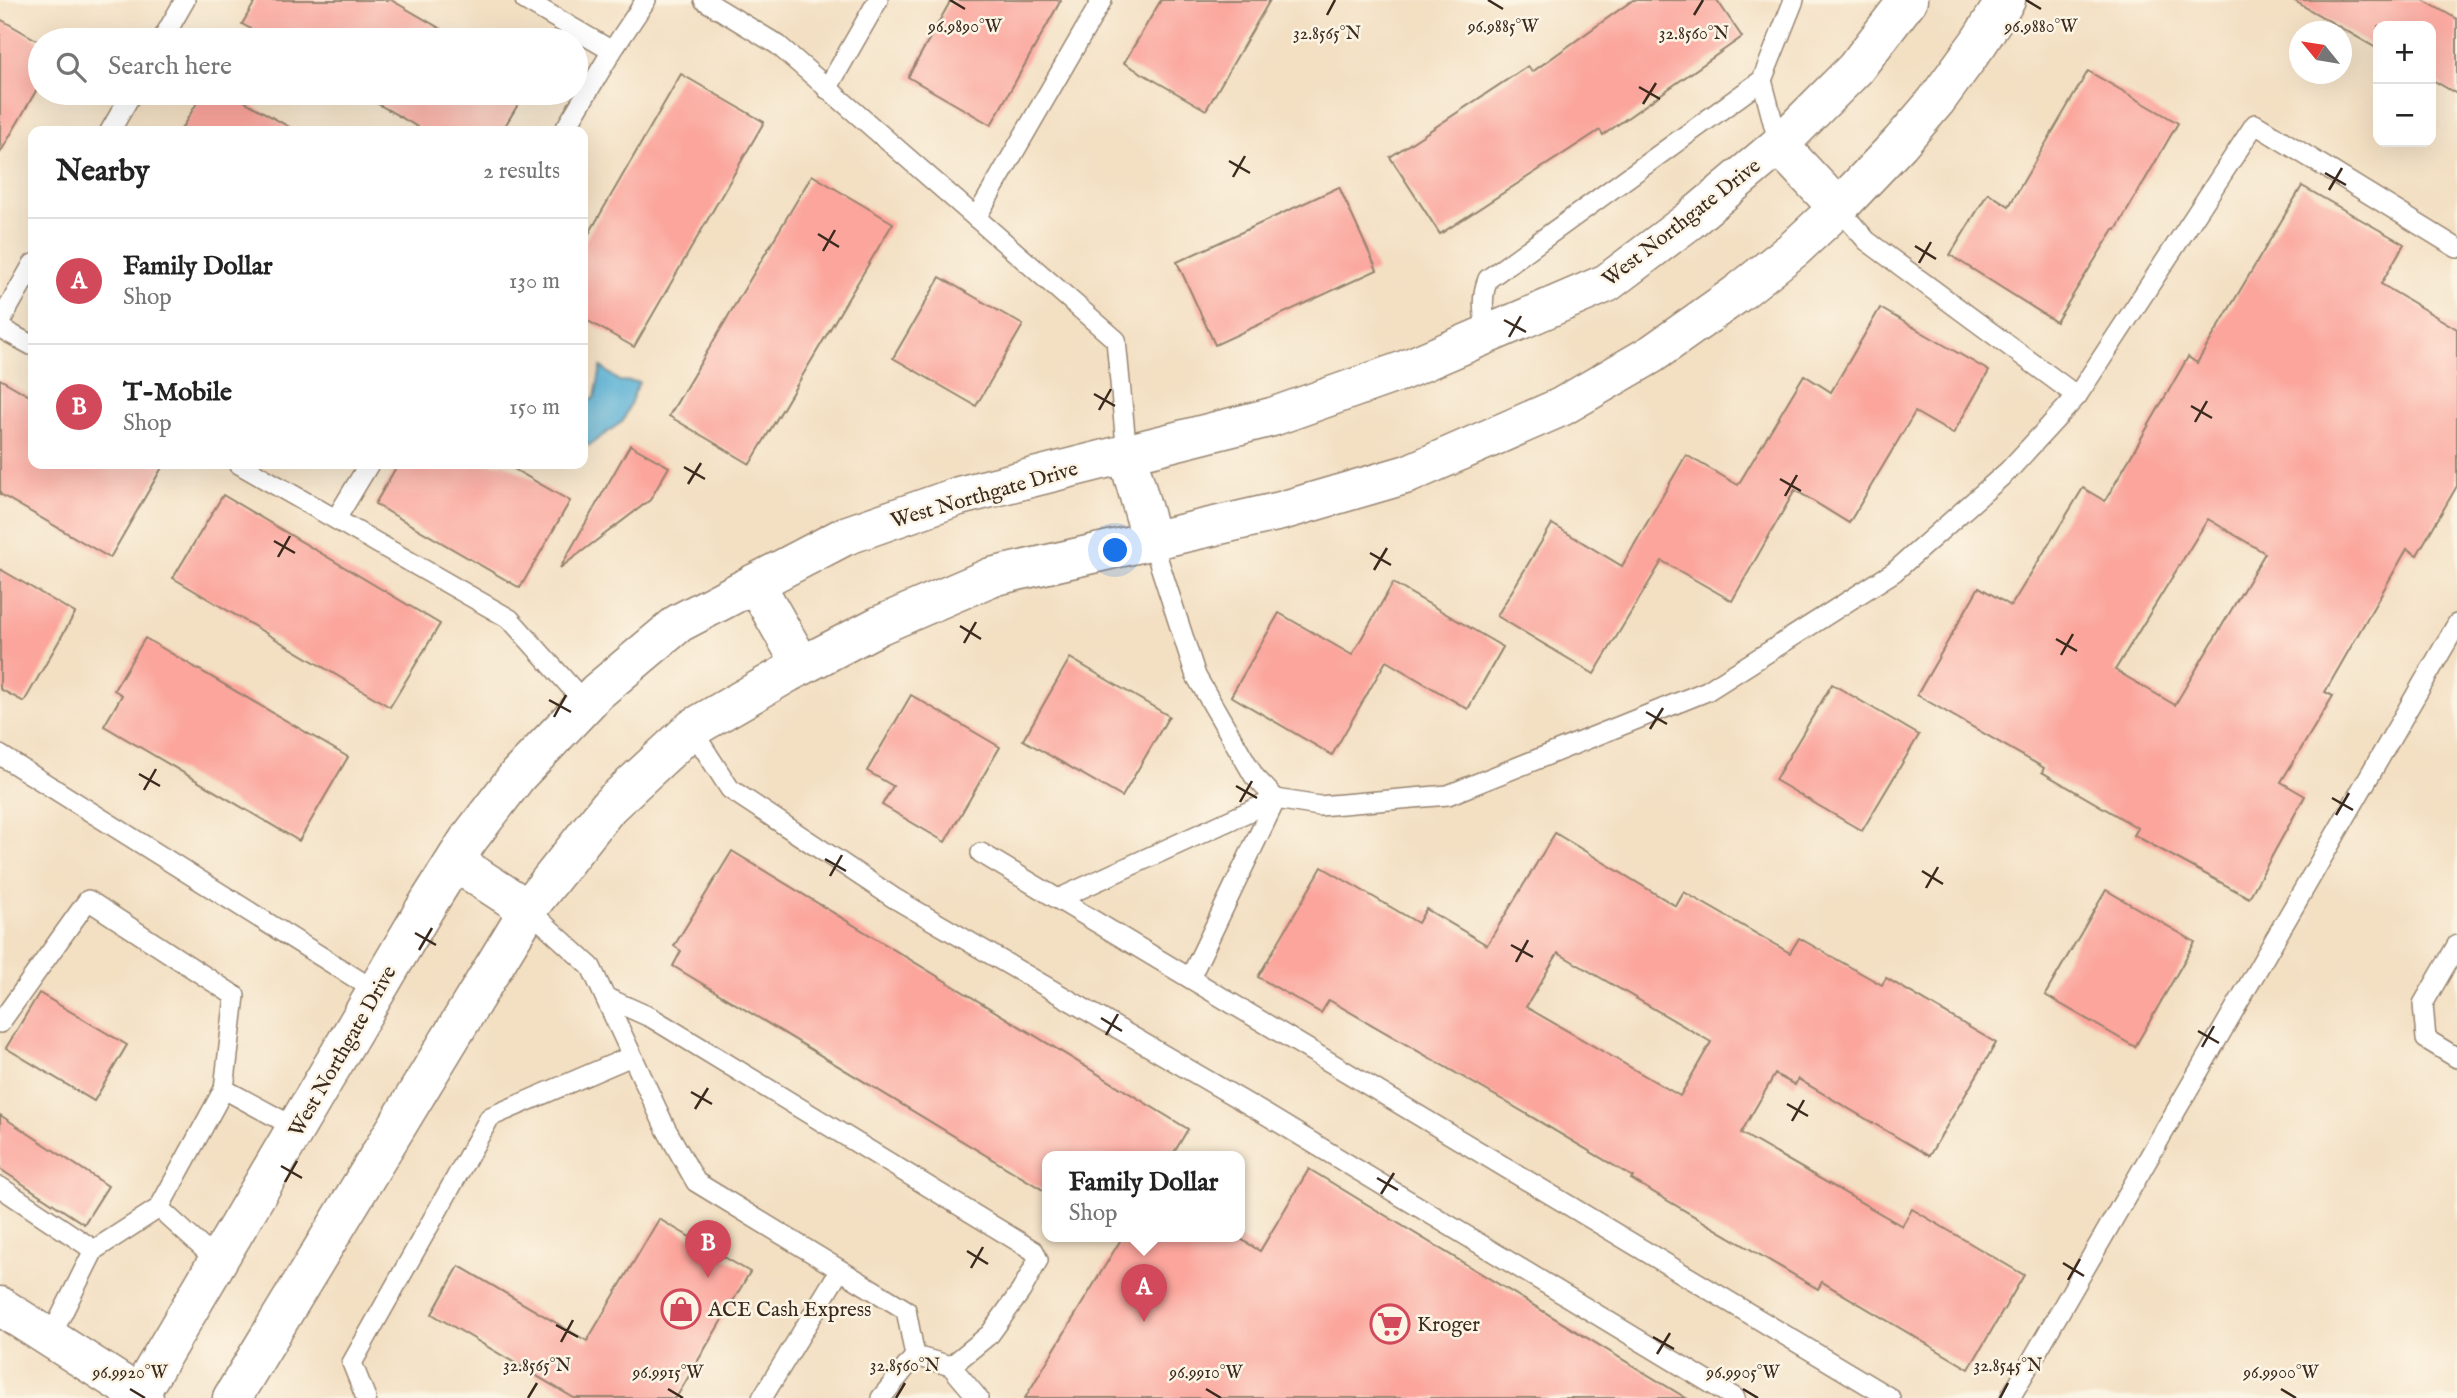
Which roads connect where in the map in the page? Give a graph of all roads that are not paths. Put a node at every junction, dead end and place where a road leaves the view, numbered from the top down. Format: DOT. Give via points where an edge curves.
graph roads {
  1 [pos="185,0"];
  2 [pos="525,0"];
  3 [pos="646,0"];
  4 [pos="704,0"];
  5 [pos="878,0"];
  6 [pos="1102,0"];
  7 [pos="1794,0"];
  8 [pos="1908,0"];
  9 [pos="2006,0"];
  10 [pos="169,28"];
  11 [pos="573,28"];
  12 [pos="588,37"];
  13 [pos="612,51"];
  14 [pos="1762,80"];
  15 [pos="827,89"];
  16 [pos="588,91"];
  17 [pos="125,105"];
  18 [pos="580,105"];
  19 [pos="113,126"];
  20 [pos="567,126"];
  21 [pos="1779,145"];
  22 [pos="1838,208"];
  23 [pos="976,218"];
  24 [pos="2457,248"];
  25 [pos="28,273"];
  26 [pos="0,321"];
  27 [pos="0,327"];
  28 [pos="1487,336"];
  29 [pos="28,343"];
  30 [pos="2077,396"];
  31 [pos="1127,455"];
  32 [pos="248,469"];
  33 [pos="366,469"];
  34 [pos="336,519"];
  35 [pos="1152,541"];
  36 [pos="755,583"];
  37 [pos="2457,624"];
  38 [pos="802,666"];
  39 [pos="586,704"];
  40 [pos="692,730"];
  41 [pos="0,755"];
  42 [pos="1276,799"];
  43 [pos="981,853"];
  44 [pos="454,862"];
  45 [pos="1058,899"];
  46 [pos="529,910"];
  47 [pos="2457,945"];
  48 [pos="1190,978"];
  49 [pos="376,991"];
  50 [pos="605,997"];
  51 [pos="0,1023"];
  52 [pos="632,1056"];
  53 [pos="2457,1058"];
  54 [pos="224,1088"];
  55 [pos="296,1128"];
  56 [pos="0,1186"];
  57 [pos="159,1208"];
  58 [pos="94,1250"];
  59 [pos="218,1262"];
  60 [pos="840,1269"];
  61 [pos="0,1306"];
  62 [pos="50,1338"];
  63 [pos="915,1356"];
  64 [pos="951,1366"];
  65 [pos="140,1397"];
  66 [pos="232,1398"];
  67 [pos="366,1398"];
  68 [pos="762,1398"];
  69 [pos="881,1398"];
  70 [pos="978,1398"];
  71 [pos="1735,1398"];
  72 [pos="1890,1398"];
  73 [pos="2010,1398"];
  1 -- 10 [label="lane"];
  2 -- 11 [label="lane"];
  3 -- 13 [label="lane"];
  4 -- 15 [label="lane" via="778,45"];
  5 -- 15 [label="lane"];
  6 -- 23 [label="lane"];
  7 -- 14 [label="lane"];
  8 -- 21 [label="main road, West Northgate Drive" via="1855,69"];
  9 -- 22 [label="main road" via="1936,101"];
  12 -- 13 [label="lane"];
  13 -- 16 [label="lane"];
  14 -- 21 [label="lane"];
  14 -- 28 [label="lane" via="1488,279 1482,304"];
  15 -- 23 [label="lane"];
  17 -- 19 [label="lane"];
  18 -- 20 [label="lane"];
  21 -- 22 [label="main road"];
  21 -- 28 [label="main road, West Northgate Drive" via="1606,283"];
  22 -- 30 [label="lane" via="1867,241"];
  22 -- 35 [label="main road" via="1746,286 1652,355 1561,407 1408,474 1281,511"];
  23 -- 31 [label="lane" via="1116,340"];
  24 -- 30 [label="lane" via="2255,124"];
  25 -- 26 [label="lane"];
  27 -- 29 [label="lane"];
  28 -- 31 [label="main road, West Northgate Drive" via="1272,417"];
  30 -- 42 [label="lane" via="2009,470 1894,572 1707,691 1448,795 1319,806"];
  31 -- 35 [label="main road"];
  31 -- 36 [label="main road, West Northgate Drive" via="959,496 883,522 845,536"];
  32 -- 34 [label="lane"];
  33 -- 34 [label="lane"];
  34 -- 39 [label="lane" via="510,619"];
  35 -- 38 [label="main road" via="991,577 880,625"];
  35 -- 42 [label="lane" via="1196,676 1254,776"];
  36 -- 38 [label="main road"];
  36 -- 39 [label="main road, West Northgate Drive" via="679,623"];
  37 -- 73 [label="lane"];
  38 -- 40 [label="main road"];
  39 -- 44 [label="main road, West Northgate Drive" via="518,775"];
  40 -- 46 [label="main road" via="609,806"];
  40 -- 71 [label="lane" via="730,789 894,898 1265,1114"];
  41 -- 49 [label="lane"];
  42 -- 45 [label="lane"];
  42 -- 48 [label="lane"];
  43 -- 45 [label="lane"];
  44 -- 46 [label="main road"];
  44 -- 49 [label="main road, West Northgate Drive"];
  45 -- 48 [label="lane"];
  46 -- 50 [label="lane" via="591,967"];
  46 -- 66 [label="main road"];
  47 -- 53 [label="lane" via="2423,1004 2426,1040"];
  48 -- 72 [label="lane"];
  49 -- 55 [label="main road, West Northgate Drive"];
  50 -- 52 [label="lane"];
  50 -- 64 [label="lane" via="652,1018 1034,1251 1038,1260 990,1334"];
  51 -- 54 [label="lane" via="88,901 235,996"];
  52 -- 60 [label="lane" via="696,1182"];
  52 -- 67 [label="lane" via="490,1117 352,1363"];
  54 -- 55 [label="lane"];
  54 -- 57 [label="lane"];
  55 -- 59 [label="main road, West Northgate Drive"];
  56 -- 58 [label="lane"];
  57 -- 58 [label="lane"];
  57 -- 59 [label="lane"];
  58 -- 62 [label="lane"];
  59 -- 65 [label="main road, West Northgate Drive"];
  60 -- 63 [label="lane" via="906,1310"];
  60 -- 68 [label="lane"];
  61 -- 62 [label="main road"];
  62 -- 65 [label="main road"];
  63 -- 64 [label="lane"];
  63 -- 69 [label="lane"];
  64 -- 70 [label="lane"];
}
